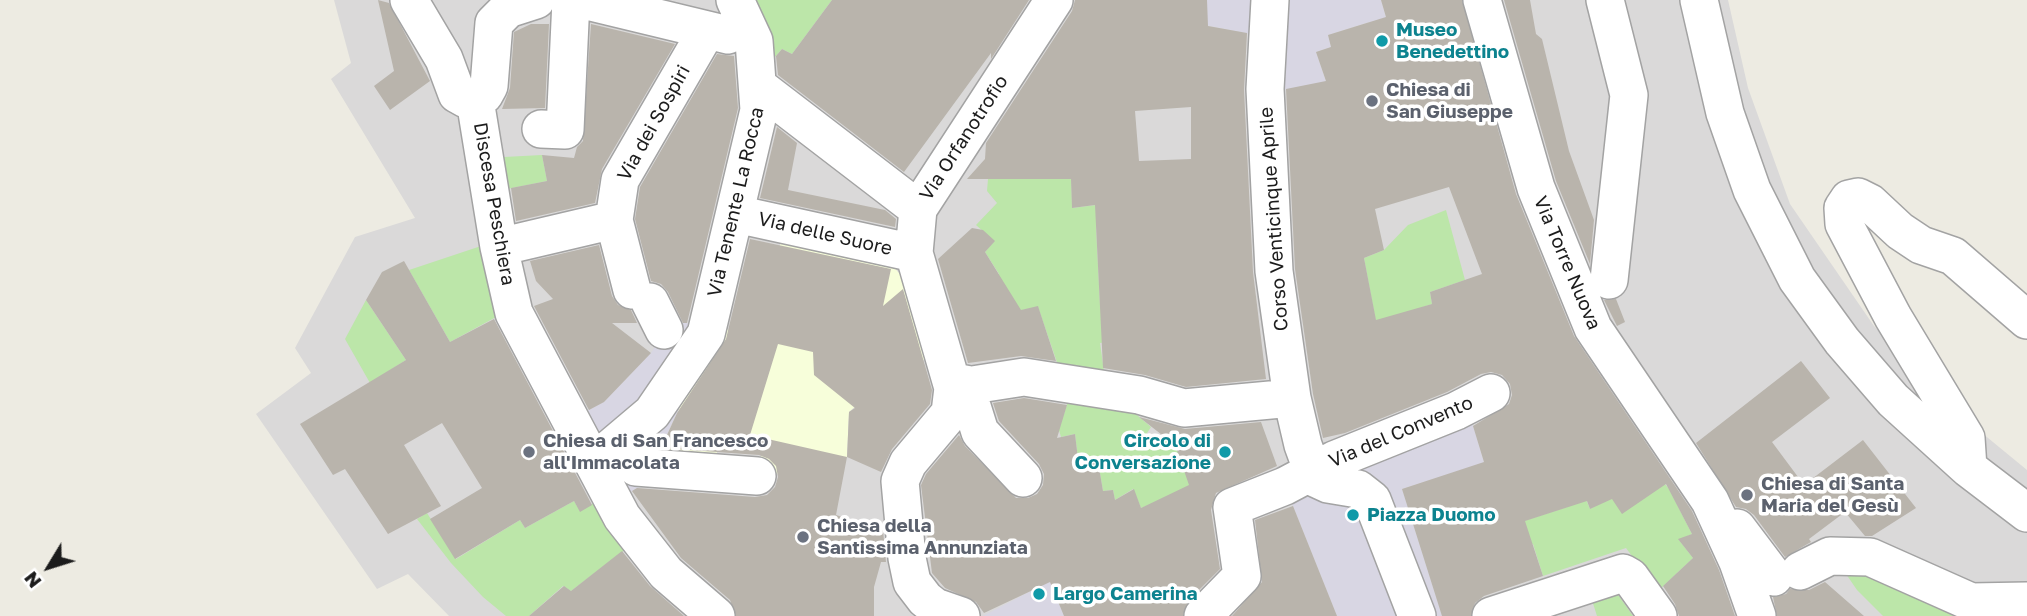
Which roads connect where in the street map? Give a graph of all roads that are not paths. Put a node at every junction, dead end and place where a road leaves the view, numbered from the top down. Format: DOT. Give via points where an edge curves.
graph roads {
  1 [pos="409,0"];
  2 [pos="526,0"];
  3 [pos="536,0"];
  4 [pos="571,0"];
  5 [pos="583,0"];
  6 [pos="735,0"];
  7 [pos="1054,0"];
  8 [pos="1270,0"];
  9 [pos="1482,0"];
  10 [pos="1605,0"];
  11 [pos="1699,0"];
  12 [pos="620,5"];
  13 [pos="707,30"];
  14 [pos="754,41"];
  15 [pos="759,87"];
  16 [pos="475,100"];
  17 [pos="541,129"];
  18 [pos="918,209"];
  19 [pos="736,214"];
  20 [pos="614,220"];
  21 [pos="499,247"];
  22 [pos="914,253"];
  23 [pos="1609,280"];
  24 [pos="2027,320"];
  25 [pos="660,327"];
  26 [pos="959,386"];
  27 [pos="1490,393"];
  28 [pos="1292,398"];
  29 [pos="607,451"];
  30 [pos="1968,468"];
  31 [pos="1312,472"];
  32 [pos="757,476"];
  33 [pos="1023,478"];
  34 [pos="1710,501"];
  35 [pos="2027,513"];
  36 [pos="2027,601"];
  37 [pos="954,615"];
  38 [pos="716,616"];
  39 [pos="1203,616"];
  40 [pos="1417,616"];
  41 [pos="1491,616"];
  42 [pos="1658,616"];
  43 [pos="1757,616"];
  1 -- 16 [label="street, Discesa Peschiera" via="444,59 457,94"];
  2 -- 3 [label="street"];
  2 -- 16 [label="street" via="494,23 489,86"];
  4 -- 17 [label="street" via="565,130"];
  5 -- 12 [label="street"];
  6 -- 14 [label="street, Via Tenente La Rocca"];
  7 -- 18 [label="street, Via Orfanotrofio"];
  8 -- 28 [label="street, Corso Venticinque Aprile" via="1265,89 1274,271"];
  9 -- 34 [label="street, Via Torre Nuova" via="1536,188 1593,328"];
  10 -- 23 [label="street" via="1629,95"];
  11 -- 30 [label="street" via="1725,113 1747,177 1797,279 1893,400"];
  12 -- 13 [label="street"];
  13 -- 14 [label="street"];
  13 -- 20 [label="street, Via dei Sospiri" via="620,180"];
  14 -- 15 [label="street, Via Tenente La Rocca"];
  15 -- 18 [label="street"];
  15 -- 19 [label="street, Via Tenente La Rocca" via="759,110"];
  16 -- 21 [label="street, Discesa Peschiera"];
  18 -- 22 [label="street, Via Orfanotrofio"];
  19 -- 22 [label="street, Via delle Suore"];
  19 -- 25 [label="street, Via Tenente La Rocca" via="706,334"];
  20 -- 21 [label="street"];
  20 -- 25 [label="street, Via dei Sospiri"];
  21 -- 29 [label="street, Discesa Peschiera" via="514,313 571,420"];
  22 -- 26 [label="street, Via Orfanotrofio"];
  24 -- 30 [label="street" via="1953,256 1900,231 1870,203 1858,197 1849,199 1843,208 1844,224 1893,317 1966,438"];
  25 -- 29 [label="street, Via Tenente La Rocca" via="652,413"];
  26 -- 28 [label="street" via="1024,377 1139,395 1184,408"];
  26 -- 33 [label="street, Via Orfanotrofio" via="979,432"];
  26 -- 37 [label="street" via="950,414 908,463 900,481 912,582 925,599"];
  27 -- 31 [label="street, Via del Convento"];
  28 -- 31 [label="street, Corso Venticinque Aprile"];
  29 -- 32 [label="street" via="636,467"];
  29 -- 38 [label="street" via="614,502 640,544"];
  30 -- 35 [label="street"];
  31 -- 39 [label="street, Via del Convento" via="1232,507 1242,576"];
  31 -- 40 [label="street" via="1321,482 1358,489 1372,499"];
  34 -- 36 [label="street" via="1787,574 1830,556 1870,557 1971,602"];
  34 -- 43 [label="street, Via Torre Nuova"];
  41 -- 42 [label="street" via="1623,573"];
}
